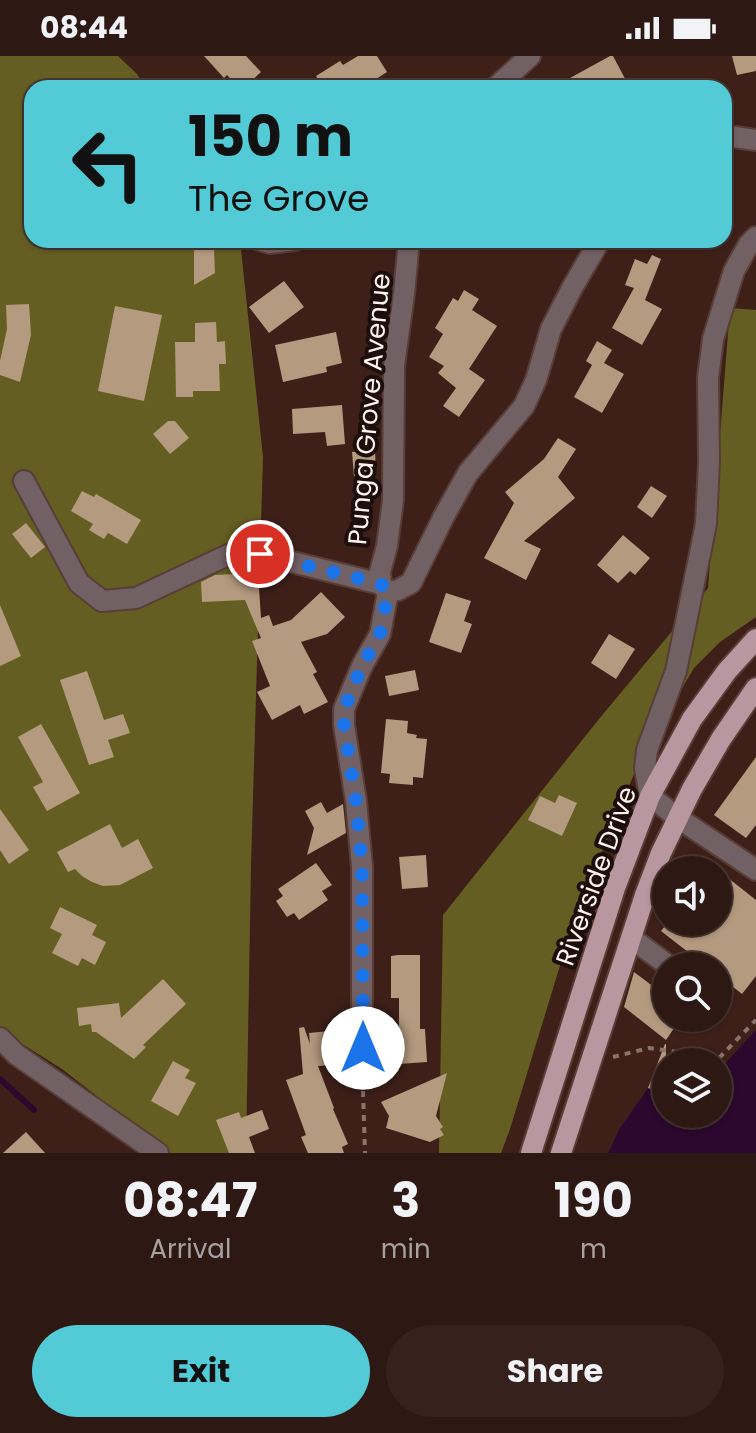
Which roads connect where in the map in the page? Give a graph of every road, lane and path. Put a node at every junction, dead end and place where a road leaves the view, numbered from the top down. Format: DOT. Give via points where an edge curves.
graph roads {
  1 [pos="530,56"];
  2 [pos="504,80"];
  3 [pos="732,138"];
  4 [pos="756,140"];
  5 [pos="756,237"];
  6 [pos="408,248"];
  7 [pos="595,248"];
  8 [pos="24,481"];
  9 [pos="385,588"];
  10 [pos="756,639"];
  11 [pos="756,688"];
  12 [pos="650,796"];
  13 [pos="678,818"];
  14 [pos="756,870"];
  15 [pos="631,938"];
  16 [pos="652,953"];
  17 [pos="756,1020"];
  18 [pos="0,1038"];
  19 [pos="605,1059"];
  20 [pos="362,1073"];
  21 [pos="158,1153"];
  22 [pos="365,1153"];
  23 [pos="531,1153"];
  24 [pos="561,1153"];
  1 -- 2 [label="street"];
  3 -- 4 [label="street"];
  5 -- 12 [label="street" via="734,271 713,339 706,524 676,671 647,750"];
  6 -- 9 [label="street, Punga Grove Avenue" via="394,365 393,500 380,572"];
  7 -- 9 [label="street" via="551,329 524,406 468,473 411,583 398,590"];
  8 -- 9 [label="street" via="79,583 102,601 136,598 228,555 260,554"];
  9 -- 20 [label="street, Punga Grove Avenue" via="380,634 344,709 362,867"];
  10 -- 12 [label="main road, Riverside Drive" via="692,719"];
  11 -- 13 [label="main road, Riverside Drive"];
  12 -- 13 [label="street"];
  12 -- 23 [label="main road, Riverside Drive" via="615,888"];
  13 -- 14 [label="street"];
  13 -- 15 [label="main road, Riverside Drive"];
  15 -- 16 [label="street"];
  15 -- 24 [label="main road, Riverside Drive"];
  17 -- 19 [label="path" via="719,1058 649,1048"];
  18 -- 21 [label="street"];
  20 -- 22 [label="path"];
}
